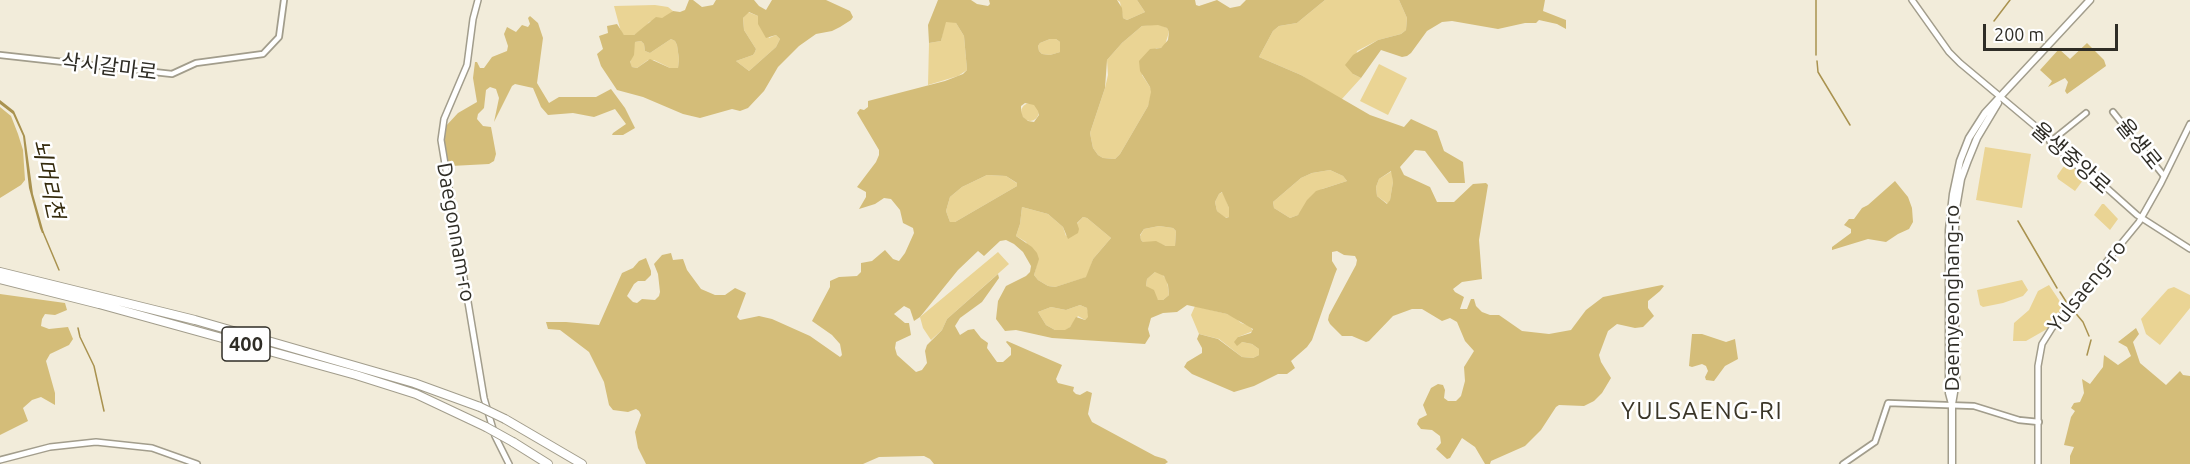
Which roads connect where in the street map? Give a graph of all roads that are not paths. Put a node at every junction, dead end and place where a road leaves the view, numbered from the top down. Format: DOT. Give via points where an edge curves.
graph roads {
  1 [pos="284,0"];
  2 [pos="478,0"];
  3 [pos="1912,0"];
  4 [pos="2090,0"];
  5 [pos="0,55"];
  6 [pos="2001,98"];
  7 [pos="2113,112"];
  8 [pos="2086,113"];
  9 [pos="2190,124"];
  10 [pos="2050,142"];
  11 [pos="2164,176"];
  12 [pos="2142,218"];
  13 [pos="2190,249"];
  14 [pos="0,272"];
  15 [pos="0,279"];
  16 [pos="1953,404"];
  17 [pos="2039,422"];
  18 [pos="0,460"];
  19 [pos="197,464"];
  20 [pos="509,464"];
  21 [pos="548,464"];
  22 [pos="582,464"];
  23 [pos="1843,464"];
  24 [pos="1952,464"];
  25 [pos="2038,464"];
  1 -- 5 [label="street, 삭시갈마로" via="279,37 263,54 196,63 172,74"];
  2 -- 20 [label="street, Daegonnam-ro" via="467,65 444,119 441,140 484,398 495,436"];
  3 -- 6 [label="street, 율생중앙로" via="1949,52"];
  4 -- 6 [label="main road, Daemyeonghang-ro"];
  6 -- 10 [label="street, 율생중앙로"];
  6 -- 16 [label="main road, Daemyeonghang-ro" via="1984,113 1970,138 1953,194 1949,230 1949,393"];
  7 -- 11 [label="street, 율생로"];
  8 -- 10 [label="street"];
  9 -- 11 [label="street, Yulsaeng-ro"];
  10 -- 12 [label="street, 율생중앙로"];
  11 -- 12 [label="street, Yulsaeng-ro"];
  12 -- 13 [label="street, 율생중앙로"];
  12 -- 17 [label="street, Yulsaeng-ro" via="2047,336 2039,354"];
  14 -- 22 [label="highway, 400, bridge" via="195,320 414,383 505,419"];
  15 -- 21 [label="highway, 400, bridge" via="416,394 486,427"];
  16 -- 17 [label="street"];
  16 -- 23 [label="street" via="1888,403 1877,439"];
  16 -- 24 [label="main road, Daemyeonghang-ro"];
  17 -- 25 [label="street, Yulsaeng-ro"];
  18 -- 19 [label="street" via="50,447 96,442 152,448"];
}
